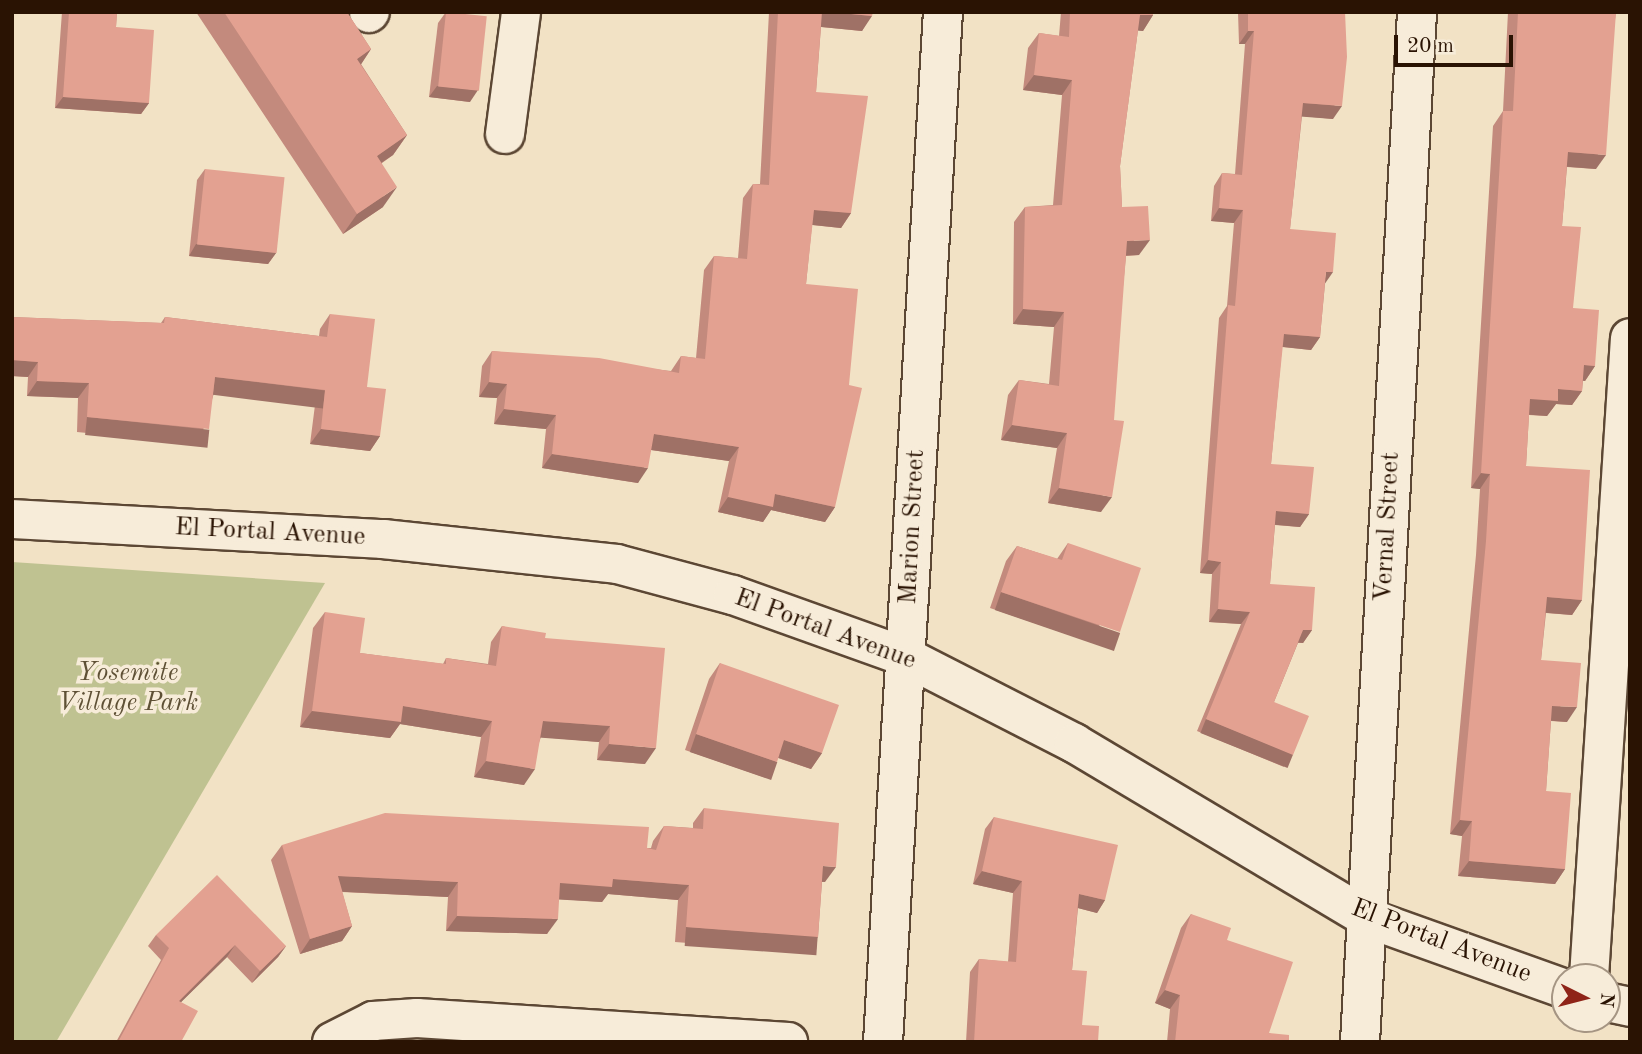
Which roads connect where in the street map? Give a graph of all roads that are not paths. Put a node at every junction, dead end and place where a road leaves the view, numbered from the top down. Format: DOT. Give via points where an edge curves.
graph roads {
  1 [pos="521,12"];
  2 [pos="943,12"];
  3 [pos="1417,12"];
  4 [pos="505,134"];
  5 [pos="1630,338"];
  6 [pos="12,519"];
  7 [pos="906,657"];
  8 [pos="1367,918"];
  9 [pos="1590,963"];
  10 [pos="1551,984"];
  11 [pos="332,1042"];
  12 [pos="788,1042"];
  13 [pos="883,1042"];
  14 [pos="1360,1042"];
  1 -- 4 [label="street"];
  2 -- 7 [label="street, Marion Street"];
  3 -- 8 [label="street, Vernal Street"];
  5 -- 9 [label="street"];
  6 -- 7 [label="street, El Portal Avenue" via="383,539 617,565 733,595"];
  7 -- 8 [label="street, El Portal Avenue" via="1074,743"];
  7 -- 13 [label="street, Marion Street"];
  8 -- 10 [label="street, El Portal Avenue"];
  8 -- 14 [label="street, Vernal Street"];
  11 -- 12 [label="street" via="373,1021 417,1018"];
}
